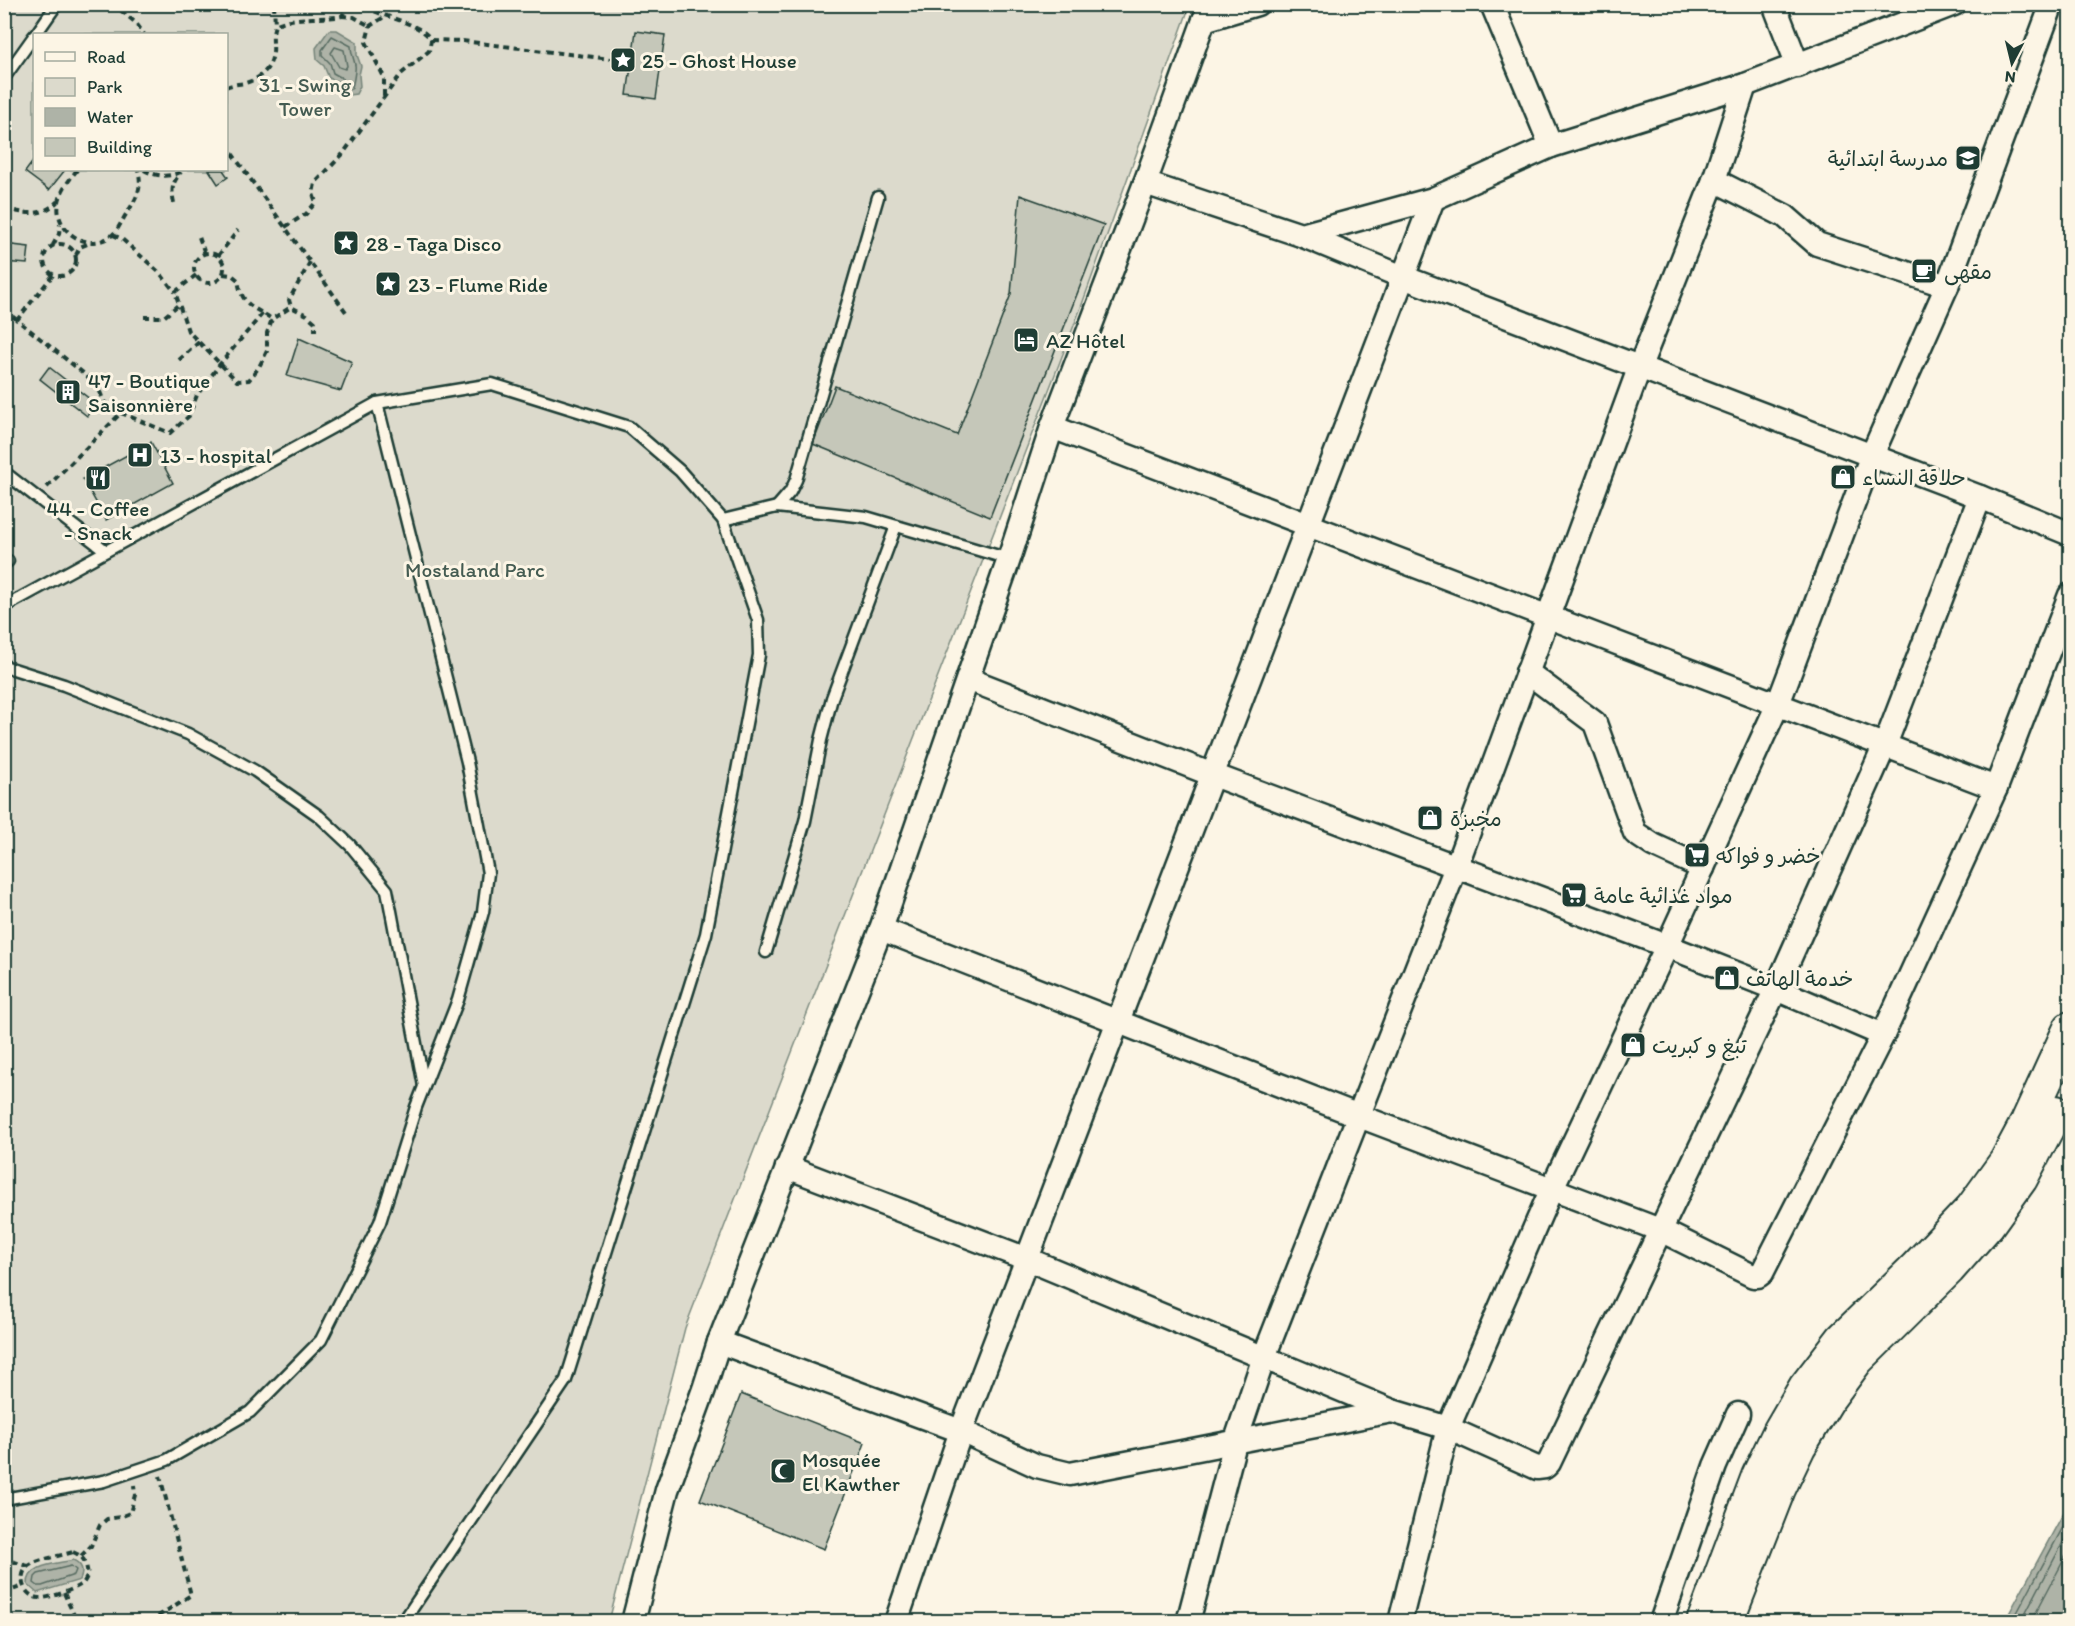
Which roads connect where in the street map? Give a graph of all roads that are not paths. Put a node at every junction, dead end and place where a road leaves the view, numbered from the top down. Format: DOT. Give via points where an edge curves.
graph roads {
  1 [pos="57,4"];
  2 [pos="1257,4"];
  3 [pos="1492,4"];
  4 [pos="1774,4"];
  5 [pos="1954,4"];
  6 [pos="2052,4"];
  7 [pos="1208,12"];
  8 [pos="36,33"];
  9 [pos="33,38"];
  10 [pos="1798,66"];
  11 [pos="4,78"];
  12 [pos="1745,86"];
  13 [pos="1551,146"];
  14 [pos="1714,180"];
  15 [pos="1145,183"];
  16 [pos="878,197"];
  17 [pos="1433,199"];
  18 [pos="1301,235"];
  19 [pos="1403,278"];
  20 [pos="1947,286"];
  21 [pos="1640,366"];
  22 [pos="377,403"];
  23 [pos="1052,426"];
  24 [pos="1872,455"];
  25 [pos="4,472"];
  26 [pos="1980,496"];
  27 [pos="777,507"];
  28 [pos="723,520"];
  29 [pos="896,526"];
  30 [pos="1308,526"];
  31 [pos="2070,534"];
  32 [pos="106,551"];
  33 [pos="4,559"];
  34 [pos="1010,559"];
  35 [pos="4,564"];
  36 [pos="2070,595"];
  37 [pos="4,607"];
  38 [pos="1546,617"];
  39 [pos="4,666"];
  40 [pos="1527,672"];
  41 [pos="969,679"];
  42 [pos="1778,704"];
  43 [pos="1885,745"];
  44 [pos="1213,775"];
  45 [pos="1996,788"];
  46 [pos="1456,867"];
  47 [pos="1703,868"];
  48 [pos="881,928"];
  49 [pos="1667,946"];
  50 [pos="766,952"];
  51 [pos="1776,988"];
  52 [pos="1118,1022"];
  53 [pos="2070,1028"];
  54 [pos="1883,1035"];
  55 [pos="2070,1080"];
  56 [pos="424,1086"];
  57 [pos="1359,1116"];
  58 [pos="787,1167"];
  59 [pos="1552,1188"];
  60 [pos="1660,1230"];
  61 [pos="1027,1259"];
  62 [pos="719,1342"];
  63 [pos="1264,1357"];
  64 [pos="1392,1411"];
  65 [pos="1738,1414"];
  66 [pos="1448,1428"];
  67 [pos="961,1431"];
  68 [pos="1235,1443"];
  69 [pos="4,1499"];
  70 [pos="403,1622"];
  71 [pos="633,1622"];
  72 [pos="896,1622"];
  73 [pos="1188,1622"];
  74 [pos="1400,1622"];
  75 [pos="1661,1622"];
  76 [pos="1703,1622"];
  77 [pos="1727,1622"];
  1 -- 8 [label="lane"];
  2 -- 7 [label="street"];
  3 -- 13 [label="street"];
  4 -- 10 [label="street"];
  5 -- 10 [label="street"];
  6 -- 20 [label="street"];
  7 -- 15 [label="street"];
  9 -- 11 [label="lane"];
  10 -- 12 [label="street"];
  12 -- 13 [label="street"];
  12 -- 14 [label="street"];
  13 -- 17 [label="street"];
  14 -- 20 [label="street" via="1785,216 1817,244"];
  14 -- 21 [label="street"];
  15 -- 18 [label="street"];
  15 -- 23 [label="street"];
  16 -- 27 [label="lane" via="796,480"];
  17 -- 18 [label="street"];
  17 -- 19 [label="street"];
  18 -- 19 [label="street"];
  19 -- 21 [label="street"];
  19 -- 30 [label="street"];
  20 -- 24 [label="street"];
  21 -- 24 [label="street"];
  21 -- 38 [label="street"];
  22 -- 28 [label="lane" via="492,384 629,427 680,471"];
  22 -- 32 [label="lane"];
  22 -- 56 [label="lane" via="467,762 488,873 483,912 458,1000"];
  23 -- 30 [label="street"];
  23 -- 34 [label="street"];
  24 -- 26 [label="street"];
  24 -- 42 [label="street"];
  25 -- 32 [label="lane"];
  26 -- 31 [label="street"];
  26 -- 43 [label="street"];
  27 -- 28 [label="lane"];
  27 -- 29 [label="lane" via="866,517"];
  28 -- 70 [label="lane" via="758,620 759,655 706,934 566,1380"];
  29 -- 34 [label="lane"];
  29 -- 50 [label="lane" via="832,698 806,820"];
  30 -- 38 [label="street"];
  30 -- 44 [label="street"];
  32 -- 37 [label="lane"];
  33 -- 35 [label="lane" via="8,561"];
  34 -- 41 [label="street"];
  36 -- 45 [label="street"];
  38 -- 40 [label="street"];
  38 -- 42 [label="street"];
  39 -- 56 [label="lane" via="188,734 255,771 319,816 350,845 387,890"];
  40 -- 46 [label="street"];
  40 -- 47 [label="street" via="1594,723 1635,833"];
  41 -- 44 [label="street"];
  41 -- 48 [label="street"];
  42 -- 43 [label="street"];
  42 -- 47 [label="street"];
  43 -- 45 [label="street"];
  43 -- 51 [label="street"];
  44 -- 46 [label="street"];
  44 -- 52 [label="street"];
  45 -- 54 [label="street"];
  46 -- 49 [label="street"];
  46 -- 57 [label="street"];
  47 -- 49 [label="street"];
  48 -- 52 [label="street"];
  48 -- 58 [label="street"];
  49 -- 51 [label="street"];
  49 -- 59 [label="street"];
  51 -- 54 [label="street"];
  51 -- 60 [label="street"];
  52 -- 57 [label="street"];
  52 -- 61 [label="street"];
  53 -- 76 [label="street" via="2006,1161 1972,1208 1842,1339 1805,1387 1758,1476"];
  54 -- 60 [label="street" via="1762,1273 1753,1276"];
  55 -- 77 [label="street" via="2021,1179 1988,1225 1857,1360 1829,1398 1779,1489"];
  56 -- 69 [label="lane" via="380,1222 321,1340 250,1412 156,1464 104,1482"];
  57 -- 59 [label="street"];
  57 -- 63 [label="street"];
  58 -- 61 [label="street"];
  58 -- 62 [label="street"];
  59 -- 60 [label="street"];
  59 -- 66 [label="street"];
  60 -- 66 [label="street" via="1545,1467 1537,1468"];
  61 -- 63 [label="street"];
  61 -- 67 [label="street"];
  62 -- 67 [label="street"];
  62 -- 71 [label="street" via="667,1490"];
  63 -- 64 [label="street"];
  63 -- 68 [label="street"];
  64 -- 66 [label="street"];
  64 -- 68 [label="street"];
  65 -- 75 [label="street" via="1715,1466"];
  66 -- 74 [label="street"];
  67 -- 68 [label="street" via="1037,1466 1070,1474"];
  67 -- 72 [label="street"];
  68 -- 73 [label="street"];
}
